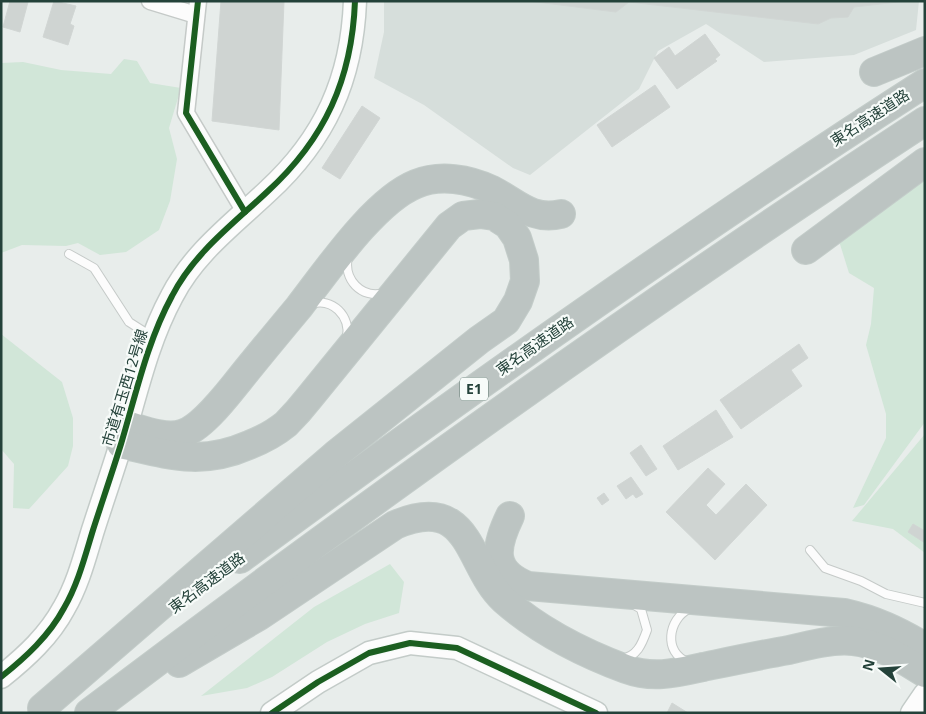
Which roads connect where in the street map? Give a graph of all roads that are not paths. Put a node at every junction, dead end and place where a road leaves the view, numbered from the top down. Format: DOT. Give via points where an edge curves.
graph roads {
  1 [pos="150,1"];
  2 [pos="355,1"];
  3 [pos="197,8"];
  4 [pos="925,51"];
  5 [pos="874,72"];
  6 [pos="925,83"];
  7 [pos="925,122"];
  8 [pos="925,162"];
  9 [pos="245,212"];
  10 [pos="561,214"];
  11 [pos="352,242"];
  12 [pos="806,250"];
  13 [pos="69,254"];
  14 [pos="398,290"];
  15 [pos="297,309"];
  16 [pos="153,337"];
  17 [pos="343,356"];
  18 [pos="124,434"];
  19 [pos="510,516"];
  20 [pos="810,550"];
  21 [pos="618,595"];
  22 [pos="706,602"];
  23 [pos="925,603"];
  24 [pos="925,647"];
  25 [pos="600,658"];
  26 [pos="702,667"];
  27 [pos="925,673"];
  28 [pos="1,677"];
  29 [pos="925,694"];
  30 [pos="38,710"];
  31 [pos="89,713"];
  32 [pos="96,713"];
  33 [pos="272,713"];
  34 [pos="596,713"];
  35 [pos="912,713"];
  1 -- 3 [label="street"];
  2 -- 9 [label="street, 市道有玉西12号線" via="353,35 344,78 333,104 308,147"];
  3 -- 9 [label="street" via="186,113"];
  4 -- 5 [label="highway"];
  6 -- 30 [label="highway, 東名高速道路 / E1" via="834,141 498,372 326,495"];
  7 -- 31 [label="highway, E1" via="527,391"];
  8 -- 12 [label="highway"];
  9 -- 16 [label="street, 市道有玉西12号線" via="185,273"];
  10 -- 11 [label="highway" via="549,217 526,212 475,183 453,178 434,180 416,184 382,207"];
  11 -- 14 [label="lane" via="346,264 355,286 366,293 379,295"];
  11 -- 15 [label="highway"];
  13 -- 16 [label="lane" via="94,268 129,322"];
  14 -- 17 [label="highway"];
  14 -- 30 [label="highway" via="449,226 463,216 494,216 508,225 517,238 524,260 525,281 506,322 335,455"];
  15 -- 17 [label="lane" via="314,302 336,307 344,316 348,333"];
  15 -- 18 [label="highway" via="232,388 198,423 182,434"];
  16 -- 18 [label="street, 市道有玉西12号線"];
  17 -- 18 [label="highway" via="285,424 244,448 221,456 173,456"];
  18 -- 28 [label="street, 市道有玉西12号線" via="74,589 64,609 38,644"];
  19 -- 21 [label="highway" via="499,539 498,550 506,574 517,581 544,588"];
  20 -- 23 [label="lane" via="826,568 886,594"];
  21 -- 22 [label="highway"];
  21 -- 25 [label="lane" via="640,609 647,630 636,652 628,658"];
  22 -- 24 [label="highway" via="844,613 894,628"];
  22 -- 26 [label="lane" via="682,612 671,632 675,652 684,661"];
  25 -- 26 [label="highway" via="641,674"];
  25 -- 32 [label="highway" via="550,632 502,598 460,530 444,521 413,517 395,525 259,616"];
  26 -- 27 [label="highway" via="814,644 852,641 889,651"];
  29 -- 35 [label="street"];
  33 -- 34 [label="street" via="368,653 410,643 457,648"];
}
